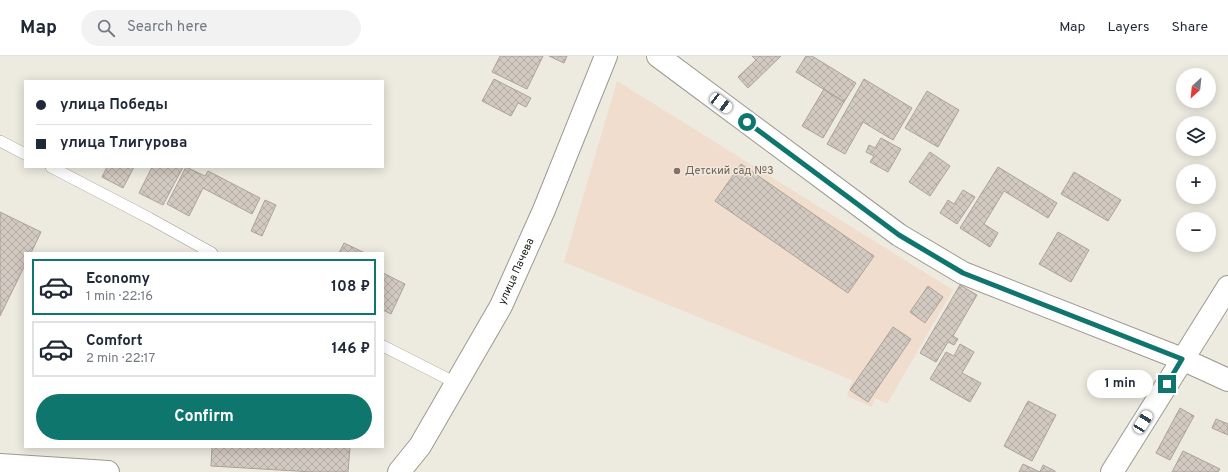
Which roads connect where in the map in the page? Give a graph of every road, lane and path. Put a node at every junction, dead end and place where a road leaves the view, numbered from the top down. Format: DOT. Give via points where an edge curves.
graph roads {
  1 [pos="606,56"];
  2 [pos="658,56"];
  3 [pos="0,141"];
  4 [pos="24,153"];
  5 [pos="53,168"];
  6 [pos="210,252"];
  7 [pos="1228,286"];
  8 [pos="384,347"];
  9 [pos="1182,359"];
  10 [pos="1228,380"];
  11 [pos="456,383"];
  12 [pos="0,465"];
  13 [pos="108,472"];
  14 [pos="399,472"];
  15 [pos="1112,472"];
  1 -- 11 [label="street, улица Пачева" via="544,210 501,306"];
  2 -- 9 [label="street" via="899,235 956,269"];
  3 -- 4 [label="lane"];
  5 -- 6 [label="lane"];
  7 -- 9 [label="street"];
  8 -- 11 [label="lane"];
  9 -- 10 [label="street"];
  9 -- 15 [label="street"];
  11 -- 14 [label="street, улица Пачева" via="420,446"];
  12 -- 13 [label="street"];
}
